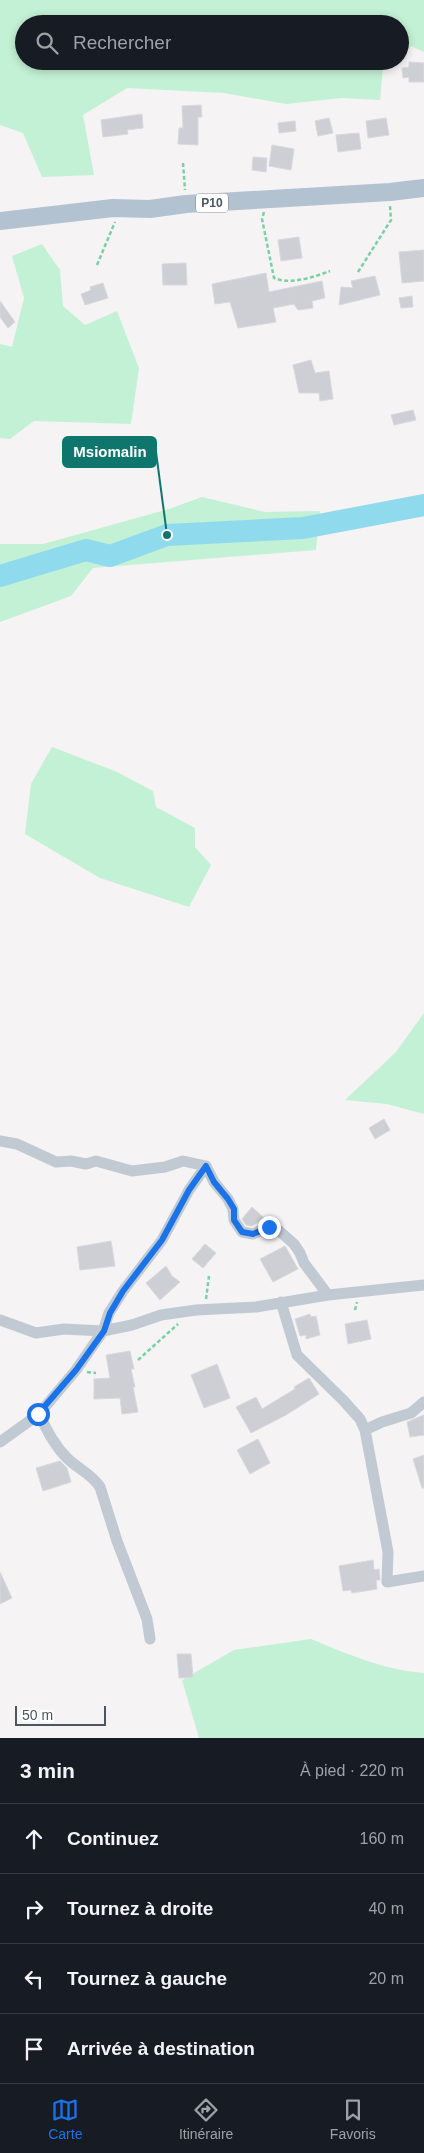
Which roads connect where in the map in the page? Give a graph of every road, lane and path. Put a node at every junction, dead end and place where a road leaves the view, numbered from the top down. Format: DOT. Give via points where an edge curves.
graph roads {
  1 [pos="183,162"];
  2 [pos="424,188"];
  3 [pos="390,192"];
  4 [pos="268,199"];
  5 [pos="186,204"];
  6 [pos="113,208"];
  7 [pos="0,221"];
  8 [pos="97,265"];
  9 [pos="330,271"];
  10 [pos="358,272"];
  11 [pos="0,1141"];
  12 [pos="206,1166"];
  13 [pos="209,1276"];
  14 [pos="423,1289"];
  15 [pos="328,1296"];
  16 [pos="281,1302"];
  17 [pos="196,1310"];
  18 [pos="0,1320"];
  19 [pos="104,1331"];
  20 [pos="138,1360"];
  21 [pos="424,1402"];
  22 [pos="38,1414"];
  23 [pos="365,1430"];
  24 [pos="0,1442"];
  25 [pos="424,1576"];
  26 [pos="150,1639"];
  1 -- 5 [label="path"];
  2 -- 3 [label="main road, P10"];
  3 -- 4 [label="main road, P10"];
  3 -- 10 [label="path" via="391,220"];
  4 -- 5 [label="main road, P10"];
  4 -- 9 [label="path" via="262,219 274,278 282,281"];
  5 -- 6 [label="main road, P10" via="150,209"];
  6 -- 7 [label="main road, P10"];
  6 -- 8 [label="path" via="116,220"];
  11 -- 12 [label="street" via="17,1144 56,1162 86,1164 96,1161 132,1171 183,1161"];
  12 -- 15 [label="street" via="234,1209 234,1220 242,1232 253,1234 269,1227 276,1228 294,1244"];
  12 -- 19 [label="street" via="162,1240 114,1306"];
  13 -- 17 [label="path" via="206,1299"];
  14 -- 15 [label="street"];
  15 -- 16 [label="street"];
  16 -- 17 [label="street" via="248,1308"];
  16 -- 23 [label="street" via="297,1355 343,1400"];
  17 -- 19 [label="street" via="161,1315"];
  17 -- 20 [label="path"];
  18 -- 19 [label="street" via="36,1333 64,1329"];
  19 -- 22 [label="street"];
  21 -- 23 [label="street" via="412,1413"];
  22 -- 24 [label="street"];
  22 -- 26 [label="street" via="56,1446 100,1487"];
  23 -- 25 [label="street" via="388,1552 387,1582"];
}
